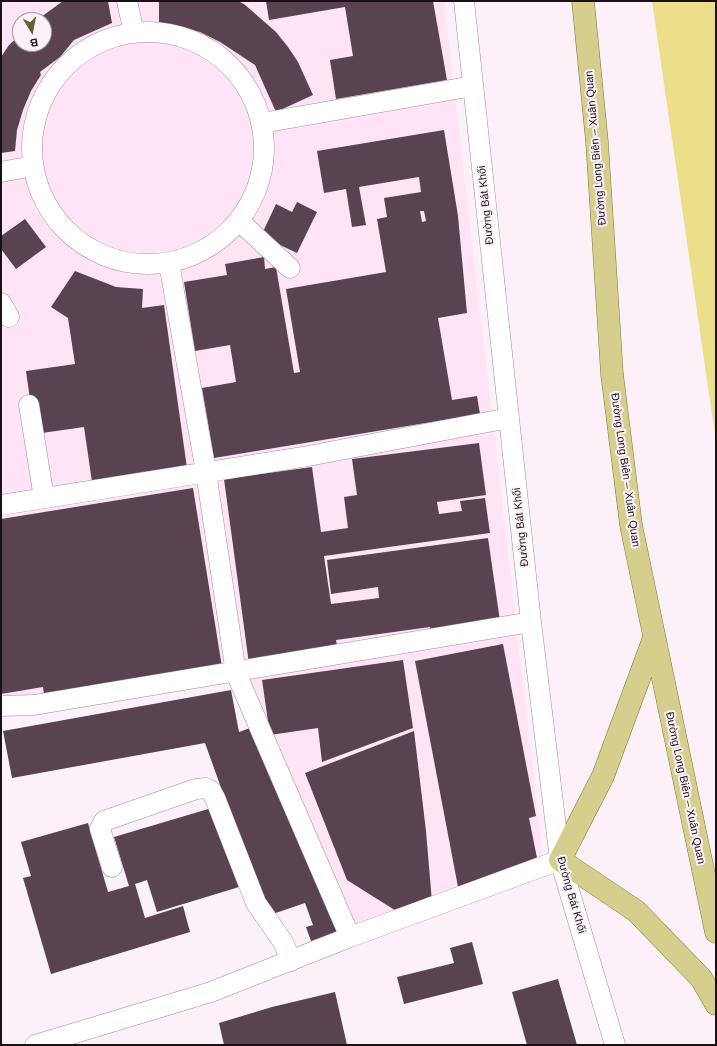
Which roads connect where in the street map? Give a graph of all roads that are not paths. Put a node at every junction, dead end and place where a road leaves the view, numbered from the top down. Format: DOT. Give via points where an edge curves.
graph roads {
  1 [pos="128,1"];
  2 [pos="464,1"];
  3 [pos="583,1"];
  4 [pos="134,33"];
  5 [pos="473,86"];
  6 [pos="262,123"];
  7 [pos="33,166"];
  8 [pos="1,172"];
  9 [pos="239,221"];
  10 [pos="169,263"];
  11 [pos="290,268"];
  12 [pos="29,405"];
  13 [pos="509,418"];
  14 [pos="206,472"];
  15 [pos="44,498"];
  16 [pos="1,505"];
  17 [pos="531,622"];
  18 [pos="654,638"];
  19 [pos="236,672"];
  20 [pos="1,706"];
  21 [pos="560,860"];
  22 [pos="112,867"];
  23 [pos="716,932"];
  24 [pos="350,937"];
  25 [pos="291,961"];
  26 [pos="716,1004"];
  27 [pos="35,1045"];
  28 [pos="615,1045"];
  1 -- 4 [label="street"];
  2 -- 5 [label="street, Đường Bát Khối"];
  3 -- 18 [label="main road, Đường Long Biên – Xuân Quan" via="596,142 612,374 631,525"];
  4 -- 6 [label="street" via="168,34 201,44 229,64 250,91"];
  4 -- 7 [label="street" via="104,41 77,56 55,78 40,105 36,120 32,136"];
  5 -- 6 [label="street"];
  5 -- 13 [label="street, Đường Bát Khối"];
  6 -- 9 [label="street" via="265,158 257,191"];
  7 -- 8 [label="street"];
  7 -- 10 [label="street" via="44,201 66,231 96,252 132,263"];
  9 -- 10 [label="street" via="213,244 195,255"];
  9 -- 11 [label="street"];
  10 -- 14 [label="street"];
  12 -- 15 [label="street"];
  13 -- 14 [label="street" via="308,456"];
  13 -- 17 [label="street, Đường Bát Khối"];
  14 -- 15 [label="street"];
  14 -- 19 [label="street"];
  15 -- 16 [label="street"];
  17 -- 19 [label="street"];
  17 -- 21 [label="street, Đường Bát Khối"];
  18 -- 21 [label="main road" via="603,776"];
  18 -- 23 [label="main road, Đường Long Biên – Xuân Quan"];
  19 -- 20 [label="street" via="34,705"];
  19 -- 24 [label="street"];
  21 -- 24 [label="street"];
  21 -- 26 [label="main road" via="636,911 701,978"];
  21 -- 28 [label="street, Đường Bát Khối"];
  22 -- 25 [label="street" via="100,828 104,821 202,787 206,788 211,791 256,903 283,942"];
  24 -- 25 [label="street"];
  25 -- 27 [label="street" via="211,992"];
}
